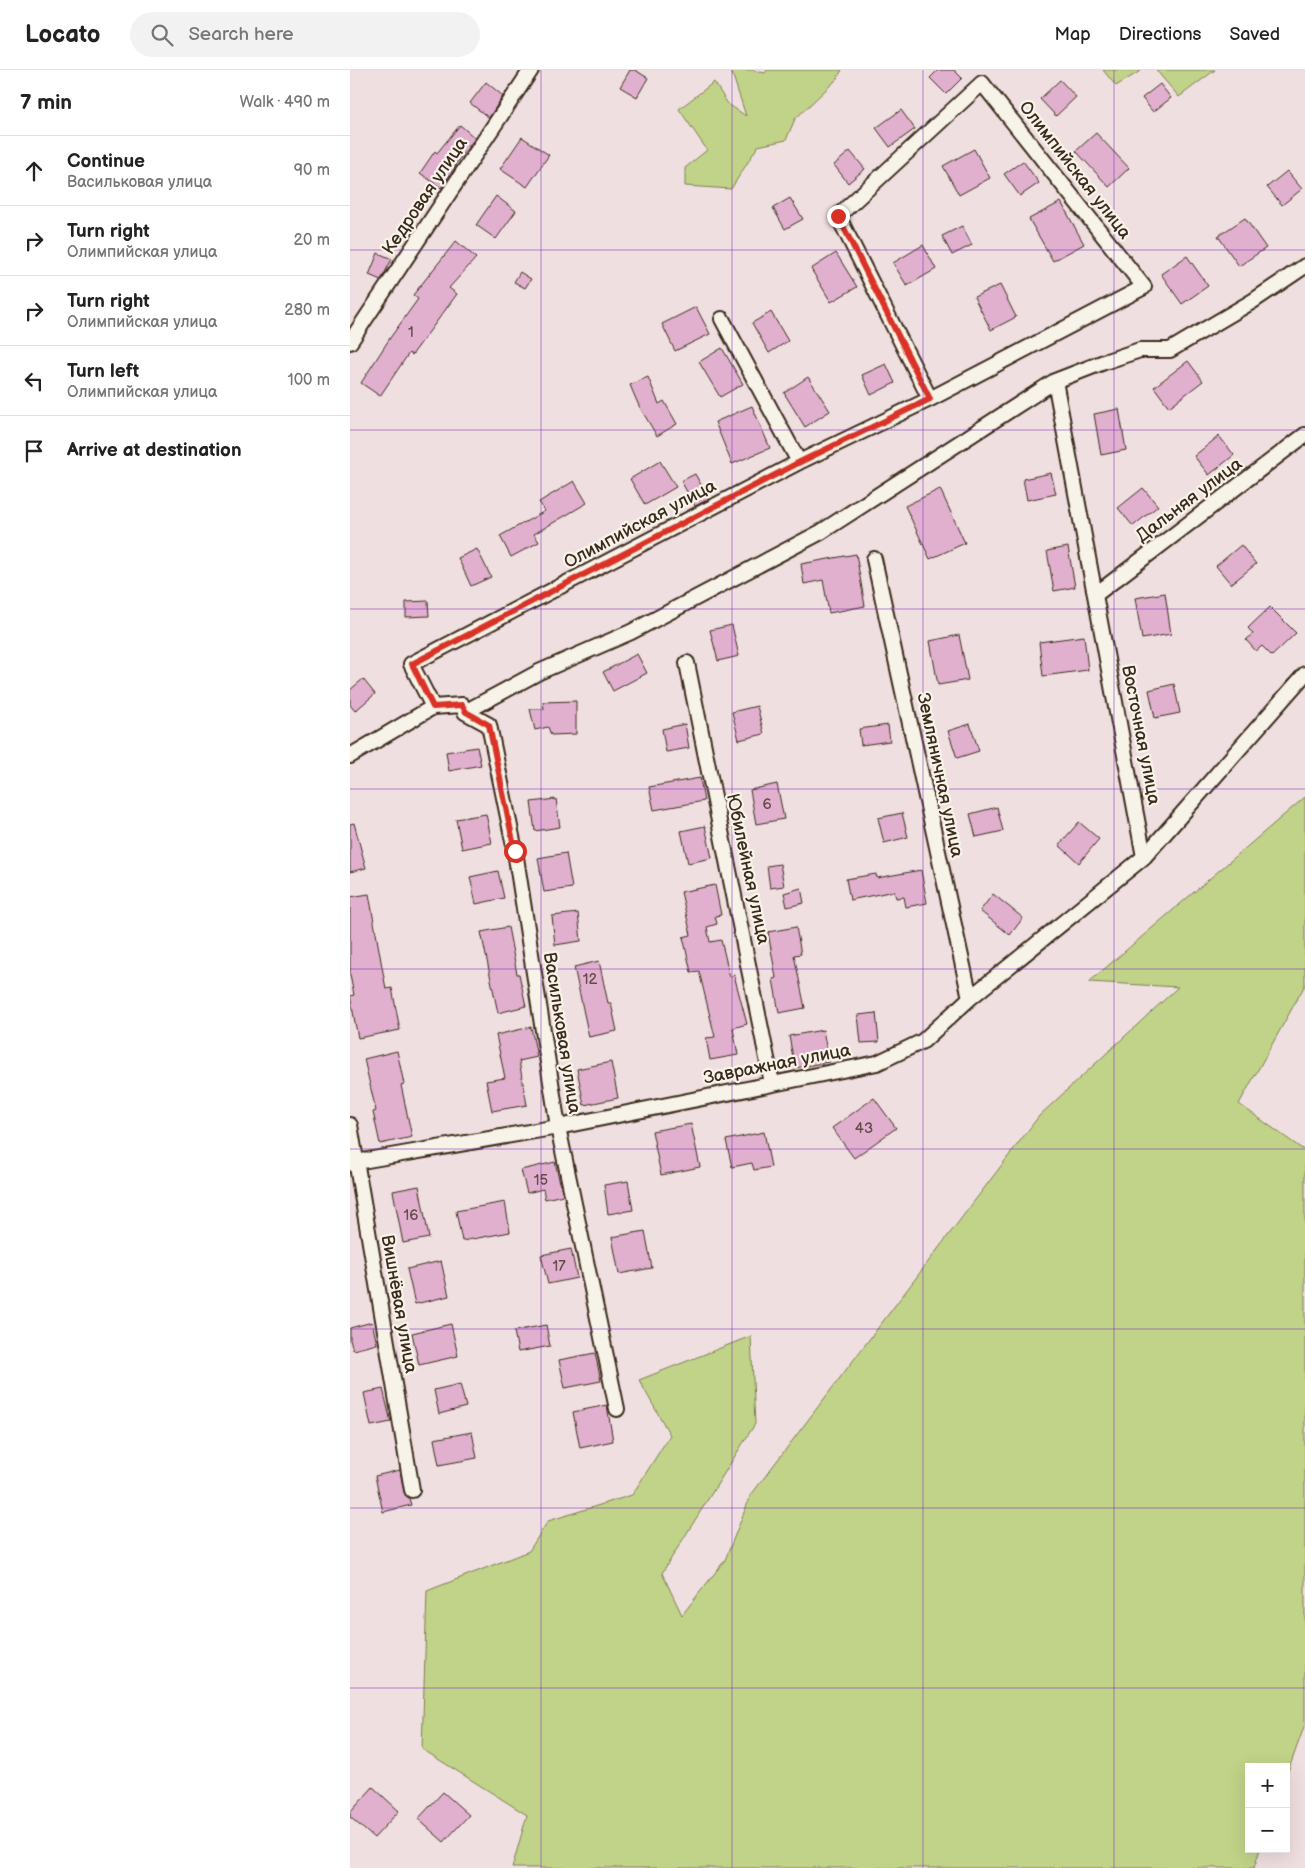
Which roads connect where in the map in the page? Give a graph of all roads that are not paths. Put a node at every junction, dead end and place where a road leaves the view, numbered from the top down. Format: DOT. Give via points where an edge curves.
graph roads {
  1 [pos="531,70"];
  2 [pos="1305,266"];
  3 [pos="722,320"];
  4 [pos="350,342"];
  5 [pos="1055,382"];
  6 [pos="930,399"];
  7 [pos="1305,434"];
  8 [pos="800,462"];
  9 [pos="874,559"];
  10 [pos="1095,595"];
  11 [pos="687,663"];
  12 [pos="1305,674"];
  13 [pos="433,707"];
  14 [pos="466,712"];
  15 [pos="350,756"];
  16 [pos="1144,857"];
  17 [pos="970,998"];
  18 [pos="772,1083"];
  19 [pos="350,1125"];
  20 [pos="558,1127"];
  21 [pos="353,1162"];
  22 [pos="617,1409"];
  23 [pos="412,1490"];
  1 -- 4 [label="street, Кедровая улица"];
  2 -- 5 [label="street" via="1170,350 1140,350"];
  3 -- 8 [label="street"];
  5 -- 10 [label="street, Восточная улица"];
  5 -- 14 [label="street" via="821,532 631,632 539,672"];
  6 -- 6 [label="street, Олимпийская улица" via="838,216 982,83 1144,287"];
  6 -- 8 [label="street, Олимпийская улица"];
  7 -- 10 [label="street, Дальняя улица"];
  8 -- 13 [label="street, Олимпийская улица" via="412,664"];
  9 -- 17 [label="street, Земляничная улица"];
  10 -- 16 [label="street, Восточная улица"];
  11 -- 18 [label="street, Юбилейная улица"];
  12 -- 16 [label="street, Восточная улица"];
  13 -- 14 [label="street, Васильковая улица" via="462,705"];
  13 -- 15 [label="street"];
  14 -- 20 [label="street, Васильковая улица" via="489,725 515,851"];
  16 -- 17 [label="street, Завражная улица"];
  17 -- 18 [label="street, Завражная улица" via="923,1041 877,1063"];
  18 -- 20 [label="street, Завражная улица"];
  19 -- 21 [label="street, Вишнёвая улица"];
  20 -- 21 [label="street, Завражная улица"];
  20 -- 22 [label="street, Васильковая улица"];
  21 -- 23 [label="street, Вишнёвая улица"];
}
